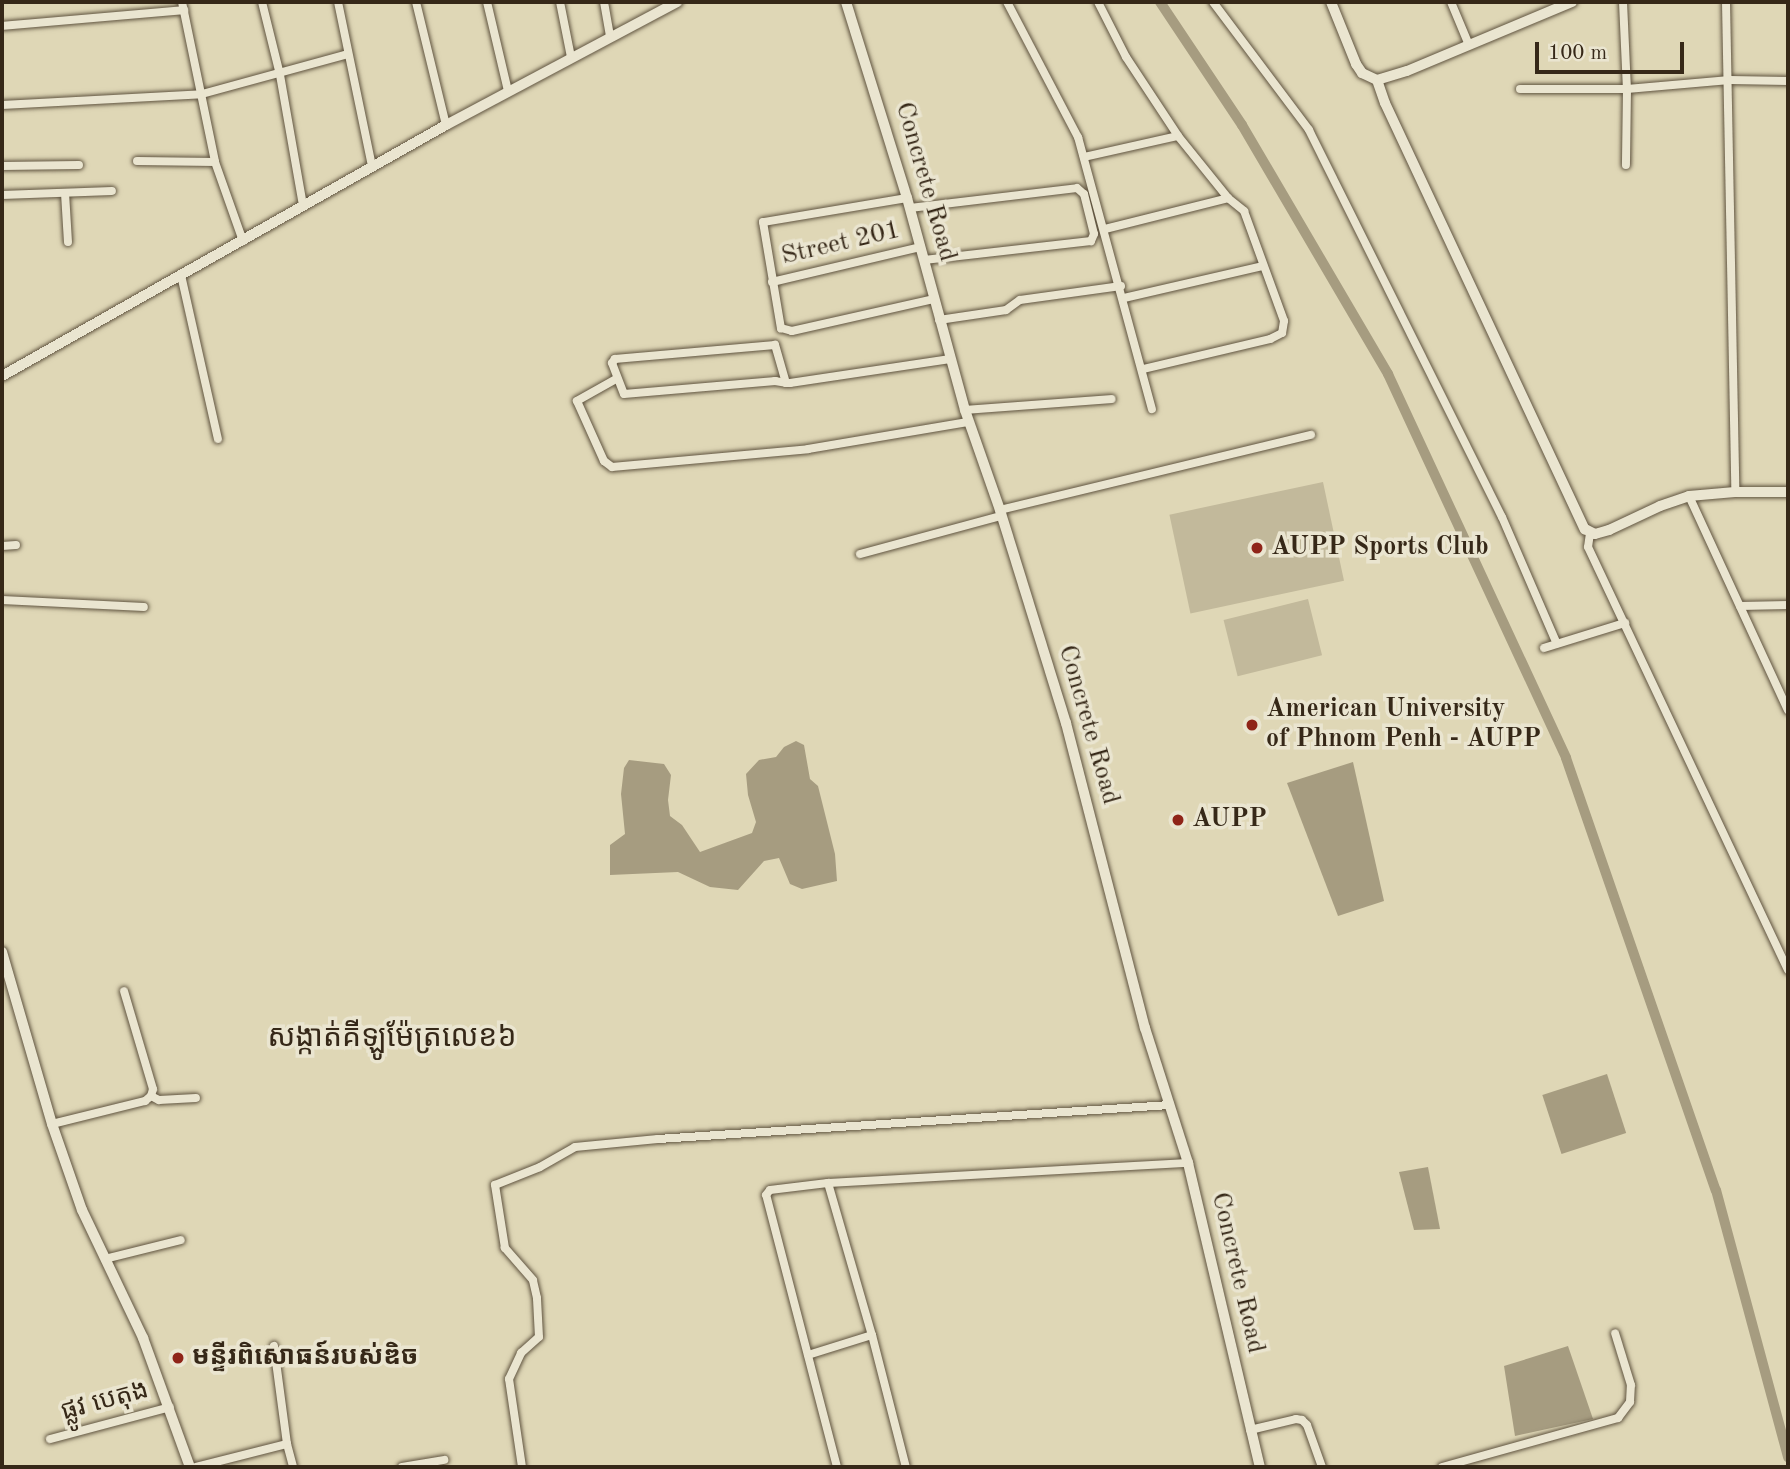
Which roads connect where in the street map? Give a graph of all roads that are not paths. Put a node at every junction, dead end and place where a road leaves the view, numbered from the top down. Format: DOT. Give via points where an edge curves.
graph roads {
  1 [pos="262,2"];
  2 [pos="338,2"];
  3 [pos="416,2"];
  4 [pos="487,2"];
  5 [pos="560,2"];
  6 [pos="604,2"];
  7 [pos="677,2"];
  8 [pos="846,2"];
  9 [pos="1007,2"];
  10 [pos="1098,2"];
  11 [pos="1213,2"];
  12 [pos="1331,2"];
  13 [pos="1451,2"];
  14 [pos="1572,2"];
  15 [pos="1623,2"];
  16 [pos="1726,2"];
  17 [pos="183,6"];
  18 [pos="2,26"];
  19 [pos="610,37"];
  20 [pos="1469,45"];
  21 [pos="348,54"];
  22 [pos="571,57"];
  23 [pos="280,75"];
  24 [pos="1377,80"];
  25 [pos="1730,80"];
  26 [pos="1788,81"];
  27 [pos="1520,89"];
  28 [pos="1627,89"];
  29 [pos="508,91"];
  30 [pos="202,94"];
  31 [pos="2,105"];
  32 [pos="446,125"];
  33 [pos="1178,136"];
  34 [pos="1084,157"];
  35 [pos="137,161"];
  36 [pos="215,162"];
  37 [pos="79,165"];
  38 [pos="1626,165"];
  39 [pos="2,166"];
  40 [pos="372,166"];
  41 [pos="112,191"];
  42 [pos="65,193"];
  43 [pos="2,195"];
  44 [pos="1228,198"];
  45 [pos="909,203"];
  46 [pos="303,205"];
  47 [pos="1105,229"];
  48 [pos="243,241"];
  49 [pos="68,242"];
  50 [pos="920,247"];
  51 [pos="924,260"];
  52 [pos="1263,266"];
  53 [pos="181,275"];
  54 [pos="772,282"];
  55 [pos="1121,286"];
  56 [pos="1124,298"];
  57 [pos="934,299"];
  58 [pos="939,320"];
  59 [pos="950,359"];
  60 [pos="1143,369"];
  61 [pos="2,376"];
  62 [pos="616,379"];
  63 [pos="786,383"];
  64 [pos="1112,399"];
  65 [pos="1152,409"];
  66 [pos="965,410"];
  67 [pos="968,422"];
  68 [pos="1311,435"];
  69 [pos="218,439"];
  70 [pos="1735,492"];
  71 [pos="1788,492"];
  72 [pos="1689,496"];
  73 [pos="1000,513"];
  74 [pos="1590,533"];
  75 [pos="16,545"];
  76 [pos="2,546"];
  77 [pos="860,554"];
  78 [pos="2,600"];
  79 [pos="1788,605"];
  80 [pos="1740,606"];
  81 [pos="144,607"];
  82 [pos="1625,623"];
  83 [pos="1557,644"];
  84 [pos="1544,648"];
  85 [pos="1788,710"];
  86 [pos="2,951"];
  87 [pos="1788,968"];
  88 [pos="124,991"];
  89 [pos="151,1096"];
  90 [pos="196,1098"];
  91 [pos="1170,1105"];
  92 [pos="52,1124"];
  93 [pos="1188,1163"];
  94 [pos="828,1183"];
  95 [pos="181,1240"];
  96 [pos="105,1259"];
  97 [pos="1615,1333"];
  98 [pos="872,1335"];
  99 [pos="274,1346"];
  100 [pos="808,1355"];
  101 [pos="170,1407"];
  102 [pos="1251,1430"];
  103 [pos="50,1438"];
  104 [pos="287,1444"];
  105 [pos="444,1460"];
  106 [pos="190,1467"];
  107 [pos="197,1467"];
  108 [pos="293,1467"];
  109 [pos="402,1467"];
  110 [pos="522,1467"];
  111 [pos="837,1467"];
  112 [pos="906,1467"];
  113 [pos="1260,1467"];
  114 [pos="1322,1467"];
  115 [pos="1442,1467"];
  1 -- 23 [label="street"];
  2 -- 21 [label="street"];
  3 -- 32 [label="street"];
  4 -- 29 [label="street"];
  5 -- 22 [label="street"];
  6 -- 19 [label="street"];
  7 -- 19 [label="street"];
  8 -- 45 [label="street, Concrete Road"];
  9 -- 34 [label="street" via="1070,119"];
  10 -- 33 [label="street" via="1126,57"];
  11 -- 83 [label="street" via="1309,130 1490,492"];
  12 -- 24 [label="street" via="1356,64"];
  13 -- 20 [label="street"];
  14 -- 20 [label="street"];
  15 -- 28 [label="street"];
  16 -- 25 [label="street"];
  17 -- 18 [label="street"];
  17 -- 30 [label="street"];
  19 -- 22 [label="street"];
  20 -- 24 [label="street"];
  21 -- 23 [label="street"];
  21 -- 40 [label="street"];
  22 -- 29 [label="street"];
  23 -- 30 [label="street"];
  23 -- 46 [label="street"];
  24 -- 74 [label="street" via="1500,351"];
  25 -- 26 [label="street"];
  25 -- 28 [label="street"];
  25 -- 70 [label="street"];
  27 -- 28 [label="street"];
  28 -- 38 [label="street"];
  29 -- 32 [label="street"];
  30 -- 31 [label="street"];
  30 -- 36 [label="street"];
  32 -- 40 [label="street"];
  33 -- 34 [label="street"];
  33 -- 44 [label="street"];
  34 -- 47 [label="street"];
  35 -- 36 [label="street"];
  36 -- 48 [label="street"];
  37 -- 39 [label="street"];
  40 -- 46 [label="street"];
  41 -- 42 [label="street"];
  42 -- 43 [label="street"];
  42 -- 49 [label="street"];
  44 -- 47 [label="street"];
  44 -- 52 [label="street" via="1244,211"];
  45 -- 50 [label="street, Concrete Road"];
  45 -- 51 [label="street" via="1077,188 1084,194 1094,234 1091,241"];
  45 -- 54 [label="street" via="765,220 762,230"];
  46 -- 48 [label="street"];
  47 -- 55 [label="street"];
  48 -- 53 [label="street"];
  50 -- 51 [label="street, Concrete Road"];
  50 -- 54 [label="street, Street 201"];
  51 -- 57 [label="street, Concrete Road"];
  52 -- 56 [label="street"];
  52 -- 60 [label="street" via="1284,320 1282,333"];
  53 -- 61 [label="street"];
  53 -- 69 [label="street"];
  54 -- 57 [label="street" via="781,328 787,332"];
  55 -- 56 [label="street"];
  55 -- 58 [label="street" via="1020,300 1006,310"];
  56 -- 60 [label="street"];
  57 -- 58 [label="street, Concrete Road"];
  58 -- 59 [label="street, Concrete Road"];
  59 -- 63 [label="street"];
  59 -- 66 [label="street, Concrete Road"];
  60 -- 65 [label="street"];
  62 -- 63 [label="street" via="624,394"];
  62 -- 63 [label="street" via="615,359 775,345"];
  62 -- 67 [label="street" via="577,401 604,461 612,467 808,449"];
  64 -- 66 [label="street"];
  66 -- 67 [label="street, Concrete Road"];
  67 -- 73 [label="street, Concrete Road"];
  68 -- 73 [label="street"];
  70 -- 71 [label="street"];
  70 -- 72 [label="street"];
  72 -- 74 [label="street" via="1609,530"];
  72 -- 80 [label="street"];
  73 -- 77 [label="street"];
  73 -- 91 [label="street, Concrete Road" via="1066,723 1145,1028"];
  74 -- 82 [label="street" via="1588,547"];
  75 -- 76 [label="street"];
  78 -- 81 [label="street"];
  79 -- 80 [label="street"];
  80 -- 85 [label="street"];
  82 -- 83 [label="street"];
  82 -- 87 [label="street"];
  83 -- 84 [label="street"];
  86 -- 92 [label="street"];
  88 -- 89 [label="street" via="153,1089"];
  89 -- 90 [label="street" via="159,1100"];
  89 -- 92 [label="street"];
  91 -- 93 [label="street, Concrete Road"];
  91 -- 110 [label="street" via="575,1147 495,1185 505,1248 533,1280 537,1298 538,1337 521,1353 509,1379"];
  92 -- 96 [label="street" via="82,1210"];
  93 -- 94 [label="street"];
  93 -- 102 [label="street, Concrete Road"];
  94 -- 98 [label="street"];
  94 -- 100 [label="street" via="775,1188 766,1195"];
  95 -- 96 [label="street"];
  96 -- 101 [label="street"];
  97 -- 115 [label="street" via="1631,1385 1630,1402 1618,1418"];
  98 -- 100 [label="street"];
  98 -- 112 [label="street"];
  99 -- 104 [label="street"];
  100 -- 111 [label="street"];
  101 -- 103 [label="street, ផ្លូវ បេតុង"];
  101 -- 106 [label="street"];
  102 -- 113 [label="street, Concrete Road"];
  102 -- 114 [label="street" via="1302,1420"];
  104 -- 107 [label="street"];
  104 -- 108 [label="street"];
  105 -- 109 [label="street"];
}
